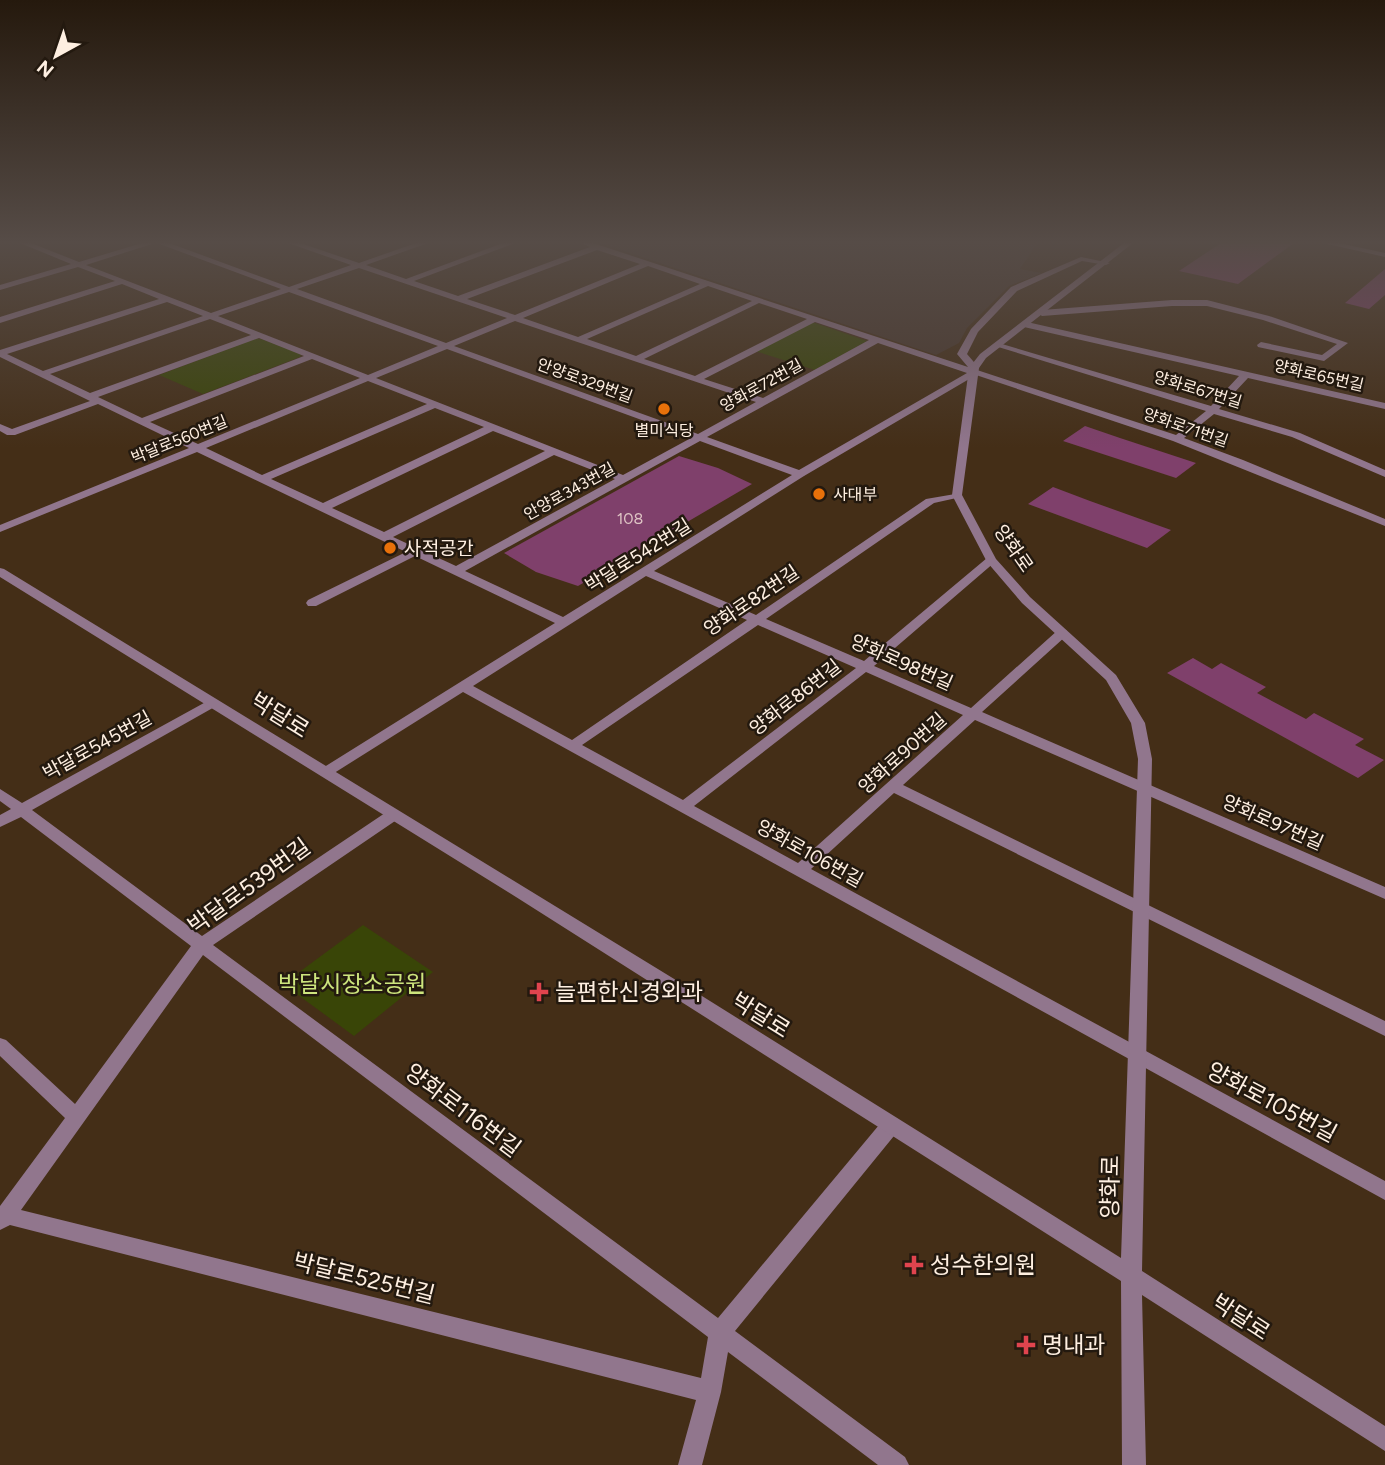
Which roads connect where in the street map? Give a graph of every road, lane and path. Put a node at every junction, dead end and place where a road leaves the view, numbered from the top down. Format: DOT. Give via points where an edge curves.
graph roads {
  1 [pos="27,311"];
  2 [pos="129,311"];
  3 [pos="200,311"];
  4 [pos="226,311"];
  5 [pos="349,311"];
  6 [pos="495,311"];
  7 [pos="531,311"];
  8 [pos="644,311"];
  9 [pos="736,311"];
  10 [pos="790,311"];
  11 [pos="993,311"];
  12 [pos="1063,311"];
  13 [pos="1239,311"];
  14 [pos="1042,313"];
  15 [pos="212,316"];
  16 [pos="515,318"];
  17 [pos="814,319"];
  18 [pos="0,320"];
  19 [pos="1027,325"];
  20 [pos="259,335"];
  21 [pos="580,339"];
  22 [pos="876,340"];
  23 [pos="1261,345"];
  24 [pos="446,346"];
  25 [pos="999,346"];
  26 [pos="0,354"];
  27 [pos="313,356"];
  28 [pos="636,359"];
  29 [pos="973,370"];
  30 [pos="42,374"];
  31 [pos="1245,375"];
  32 [pos="370,378"];
  33 [pos="696,379"];
  34 [pos="93,399"];
  35 [pos="764,402"];
  36 [pos="436,404"];
  37 [pos="1385,406"];
  38 [pos="1213,410"];
  39 [pos="140,422"];
  40 [pos="494,427"];
  41 [pos="0,428"];
  42 [pos="698,439"];
  43 [pos="1177,439"];
  44 [pos="197,449"];
  45 [pos="554,451"];
  46 [pos="800,474"];
  47 [pos="1385,474"];
  48 [pos="262,479"];
  49 [pos="625,479"];
  50 [pos="957,495"];
  51 [pos="322,508"];
  52 [pos="1385,523"];
  53 [pos="0,529"];
  54 [pos="383,537"];
  55 [pos="414,551"];
  56 [pos="991,560"];
  57 [pos="456,571"];
  58 [pos="645,571"];
  59 [pos="0,572"];
  60 [pos="312,603"];
  61 [pos="757,620"];
  62 [pos="563,622"];
  63 [pos="1062,633"];
  64 [pos="865,667"];
  65 [pos="463,686"];
  66 [pos="213,702"];
  67 [pos="973,714"];
  68 [pos="572,746"];
  69 [pos="326,772"];
  70 [pos="894,787"];
  71 [pos="1145,787"];
  72 [pos="0,794"];
  73 [pos="683,807"];
  74 [pos="21,810"];
  75 [pos="393,815"];
  76 [pos="0,822"];
  77 [pos="799,872"];
  78 [pos="1385,893"];
  79 [pos="1140,909"];
  80 [pos="202,944"];
  81 [pos="1385,1029"];
  82 [pos="0,1045"];
  83 [pos="1136,1057"];
  84 [pos="77,1117"];
  85 [pos="891,1125"];
  86 [pos="1385,1191"];
  87 [pos="3,1219"];
  88 [pos="1131,1274"];
  89 [pos="720,1333"];
  90 [pos="710,1392"];
  91 [pos="1385,1439"];
  92 [pos="690,1465"];
  93 [pos="897,1465"];
  94 [pos="1134,1465"];
  1 -- 18 [label="street"];
  2 -- 26 [label="street"];
  3 -- 15 [label="street"];
  4 -- 15 [label="street"];
  5 -- 24 [label="street, 안양로329번길"];
  6 -- 16 [label="street"];
  7 -- 16 [label="street, 박달로560번길"];
  8 -- 21 [label="street"];
  9 -- 28 [label="street"];
  10 -- 17 [label="street"];
  11 -- 29 [label="street" via="965,345 962,354"];
  12 -- 14 [label="street"];
  13 -- 23 [label="street" via="1344,343 1324,358"];
  14 -- 19 [label="street"];
  15 -- 20 [label="street"];
  15 -- 30 [label="street"];
  16 -- 21 [label="street"];
  16 -- 24 [label="street, 박달로560번길"];
  17 -- 22 [label="street"];
  17 -- 33 [label="street, 양화로72번길"];
  19 -- 25 [label="street"];
  19 -- 31 [label="street, 양화로65번길"];
  20 -- 27 [label="street"];
  20 -- 34 [label="street"];
  21 -- 28 [label="street"];
  22 -- 29 [label="street"];
  22 -- 35 [label="street, 양화로72번길"];
  24 -- 32 [label="street, 박달로560번길"];
  24 -- 42 [label="street, 안양로329번길"];
  25 -- 29 [label="street" via="983,356"];
  25 -- 38 [label="street, 양화로67번길"];
  26 -- 30 [label="street"];
  27 -- 32 [label="street"];
  27 -- 39 [label="street"];
  28 -- 33 [label="street"];
  29 -- 43 [label="street, 양화로71번길"];
  29 -- 46 [label="street, 박달로542번길"];
  29 -- 50 [label="street"];
  30 -- 34 [label="street"];
  31 -- 37 [label="street, 양화로65번길"];
  31 -- 38 [label="street, 양화로65번길"];
  32 -- 36 [label="street"];
  32 -- 44 [label="street, 박달로560번길"];
  33 -- 35 [label="street"];
  34 -- 39 [label="street"];
  34 -- 41 [label="street" via="10,433"];
  35 -- 42 [label="street, 양화로72번길"];
  36 -- 40 [label="street"];
  36 -- 48 [label="street"];
  38 -- 43 [label="street, 양화로65번길"];
  38 -- 47 [label="street, 양화로67번길" via="1296,435"];
  39 -- 44 [label="street"];
  40 -- 45 [label="street"];
  40 -- 51 [label="street"];
  42 -- 46 [label="street, 안양로329번길"];
  42 -- 49 [label="street, 안양로343번길"];
  43 -- 52 [label="street, 양화로71번길"];
  44 -- 48 [label="street"];
  44 -- 53 [label="street, 박달로560번길"];
  45 -- 49 [label="street"];
  45 -- 54 [label="street"];
  46 -- 58 [label="street, 박달로542번길"];
  48 -- 51 [label="street"];
  49 -- 57 [label="street, 안양로343번길"];
  50 -- 56 [label="street, 양화로"];
  50 -- 61 [label="street, 양화로82번길" via="930,501"];
  51 -- 54 [label="street"];
  54 -- 55 [label="street"];
  55 -- 57 [label="street"];
  55 -- 60 [label="street"];
  56 -- 63 [label="street, 양화로"];
  56 -- 64 [label="street, 양화로86번길"];
  57 -- 62 [label="street"];
  58 -- 61 [label="street, 양화로98번길"];
  58 -- 62 [label="street, 박달로542번길"];
  59 -- 66 [label="street, 박달로"];
  61 -- 64 [label="street, 양화로98번길"];
  61 -- 68 [label="street, 양화로82번길"];
  62 -- 65 [label="street, 박달로542번길"];
  63 -- 67 [label="street, 양화로90번길"];
  63 -- 71 [label="street, 양화로" via="1111,678 1138,723"];
  64 -- 67 [label="street, 양화로98번길"];
  64 -- 73 [label="street, 양화로86번길"];
  65 -- 68 [label="street, 양화로106번길"];
  65 -- 69 [label="street, 박달로542번길"];
  66 -- 69 [label="street, 박달로"];
  66 -- 74 [label="street, 박달로545번길"];
  67 -- 70 [label="street, 양화로90번길"];
  67 -- 71 [label="street, 양화로98번길"];
  68 -- 73 [label="street, 양화로106번길"];
  69 -- 75 [label="street, 박달로"];
  70 -- 77 [label="street, 양화로90번길"];
  70 -- 79 [label="street"];
  71 -- 78 [label="street, 양화로97번길"];
  71 -- 79 [label="street, 양화로"];
  72 -- 74 [label="street, 양화로116번길"];
  73 -- 77 [label="street, 양화로106번길"];
  74 -- 76 [label="street, 박달로545번길"];
  74 -- 80 [label="street, 양화로116번길"];
  75 -- 80 [label="street, 박달로539번길"];
  75 -- 85 [label="street, 박달로"];
  77 -- 83 [label="street, 양화로106번길"];
  79 -- 81 [label="street"];
  79 -- 83 [label="street, 양화로"];
  80 -- 84 [label="street, 박달로539번길"];
  80 -- 89 [label="street, 양화로116번길"];
  82 -- 84 [label="street"];
  83 -- 86 [label="street, 양화로105번길"];
  83 -- 88 [label="street, 양화로"];
  84 -- 87 [label="street, 박달로539번길"];
  85 -- 88 [label="street, 박달로"];
  85 -- 89 [label="street"];
  87 -- 90 [label="street, 박달로525번길"];
  88 -- 91 [label="street, 박달로"];
  88 -- 94 [label="street, 양화로"];
  89 -- 90 [label="street"];
  89 -- 93 [label="street, 양화로116번길"];
  90 -- 92 [label="street"];
}
